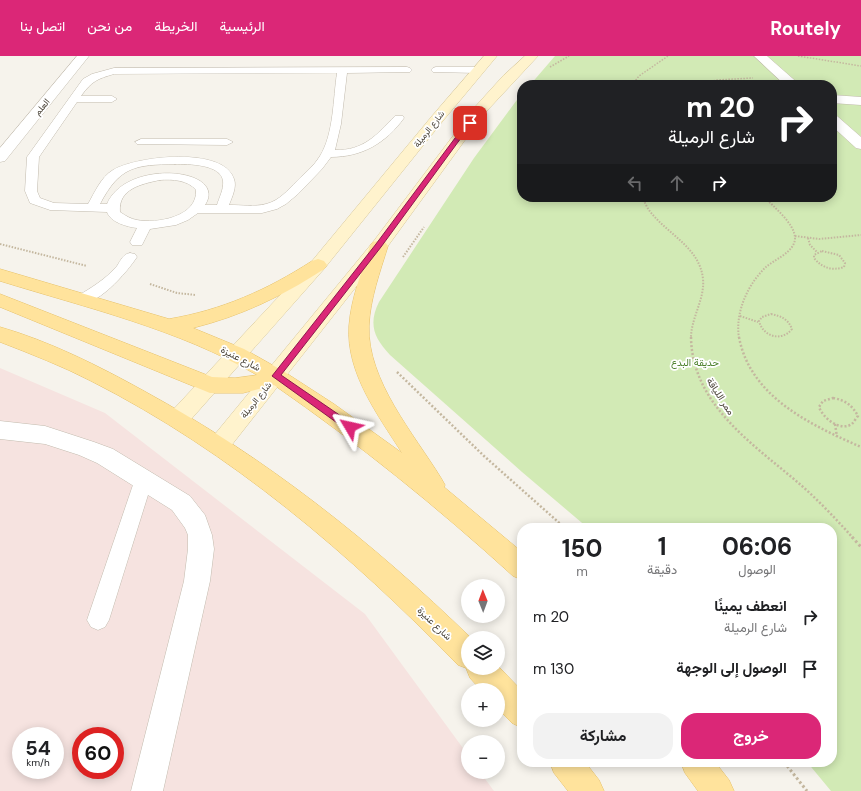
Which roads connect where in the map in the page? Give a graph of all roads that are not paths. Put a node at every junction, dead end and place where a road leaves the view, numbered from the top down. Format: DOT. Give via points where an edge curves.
graph roads {
  1 [pos="84,56"];
  2 [pos="491,56"];
  3 [pos="532,56"];
  4 [pos="760,56"];
  5 [pos="406,70"];
  6 [pos="436,70"];
  7 [pos="478,70"];
  8 [pos="339,78"];
  9 [pos="787,80"];
  10 [pos="87,81"];
  11 [pos="118,81"];
  12 [pos="74,99"];
  13 [pos="112,99"];
  14 [pos="837,99"];
  15 [pos="861,101"];
  16 [pos="399,118"];
  17 [pos="837,123"];
  18 [pos="141,142"];
  19 [pos="184,142"];
  20 [pos="226,142"];
  21 [pos="861,145"];
  22 [pos="328,152"];
  23 [pos="0,158"];
  24 [pos="175,161"];
  25 [pos="168,176"];
  26 [pos="92,208"];
  27 [pos="113,208"];
  28 [pos="195,209"];
  29 [pos="222,209"];
  30 [pos="145,225"];
  31 [pos="137,242"];
  32 [pos="379,246"];
  33 [pos="130,258"];
  34 [pos="318,265"];
  35 [pos="0,275"];
  36 [pos="0,300"];
  37 [pos="81,300"];
  38 [pos="169,326"];
  39 [pos="0,334"];
  40 [pos="237,354"];
  41 [pos="276,376"];
  42 [pos="210,385"];
  43 [pos="178,419"];
  44 [pos="0,430"];
  45 [pos="219,445"];
  46 [pos="144,479"];
  47 [pos="442,499"];
  48 [pos="517,564"];
  49 [pos="98,620"];
  50 [pos="461,648"];
  51 [pos="487,675"];
  52 [pos="517,708"];
  53 [pos="569,767"];
  54 [pos="700,767"];
  55 [pos="147,791"];
  56 [pos="588,791"];
  57 [pos="718,791"];
  1 -- 23 [label="street, العلم"];
  2 -- 7 [label="street, شارع الرميلة"];
  3 -- 32 [label="street, شارع الرميلة" via="479,111"];
  4 -- 9 [label="street"];
  5 -- 8 [label="lane" via="395,67"];
  6 -- 7 [label="lane"];
  7 -- 34 [label="street, شارع الرميلة"];
  8 -- 10 [label="lane" via="114,71 101,73"];
  8 -- 22 [label="lane" via="332,141"];
  10 -- 11 [label="lane"];
  10 -- 12 [label="lane"];
  12 -- 13 [label="lane"];
  12 -- 26 [label="lane" via="33,157 32,195 46,206"];
  14 -- 15 [label="street"];
  16 -- 22 [label="lane" via="368,147 345,153"];
  17 -- 21 [label="street"];
  18 -- 19 [label="lane"];
  19 -- 20 [label="lane"];
  19 -- 24 [label="lane"];
  22 -- 29 [label="lane" via="317,168 278,205 262,210"];
  24 -- 25 [label="lane"];
  24 -- 26 [label="lane" via="142,163 118,172 108,181"];
  24 -- 29 [label="lane" via="207,163 225,171 229,180"];
  25 -- 27 [label="lane" via="141,180 126,188 116,198"];
  25 -- 28 [label="lane" via="192,180 201,188 202,198"];
  26 -- 27 [label="lane"];
  27 -- 30 [label="lane" via="114,214 126,222"];
  28 -- 29 [label="lane"];
  28 -- 30 [label="lane" via="179,219"];
  30 -- 31 [label="lane"];
  32 -- 41 [label="street, شارع الرميلة"];
  32 -- 47 [label="main road" via="361,310 361,356 371,384"];
  33 -- 37 [label="lane" via="110,282"];
  34 -- 38 [label="main road" via="283,287 248,304 202,320"];
  34 -- 40 [label="street, شارع الرميلة"];
  35 -- 37 [label="main road, شارع عنيزة"];
  36 -- 42 [label="main road"];
  37 -- 38 [label="main road, شارع عنيزة"];
  38 -- 40 [label="main road, شارع عنيزة"];
  39 -- 43 [label="main road, شارع عنيزة" via="113,383"];
  40 -- 41 [label="main road, شارع عنيزة"];
  40 -- 42 [label="street, شارع الرميلة"];
  41 -- 42 [label="main road" via="243,386"];
  41 -- 45 [label="street, شارع الرميلة"];
  41 -- 47 [label="main road, شارع عنيزة" via="386,454"];
  42 -- 43 [label="street, شارع الرميلة"];
  43 -- 45 [label="main road, شارع عنيزة"];
  44 -- 46 [label="street" via="66,440 105,456"];
  45 -- 50 [label="main road, شارع عنيزة" via="321,519 378,568"];
  46 -- 49 [label="lane"];
  46 -- 55 [label="street" via="181,503 190,512 198,529 202,549 197,581"];
  47 -- 48 [label="main road, شارع عنيزة"];
  51 -- 52 [label="main road"];
  53 -- 56 [label="main road"];
  54 -- 57 [label="main road"];
}
